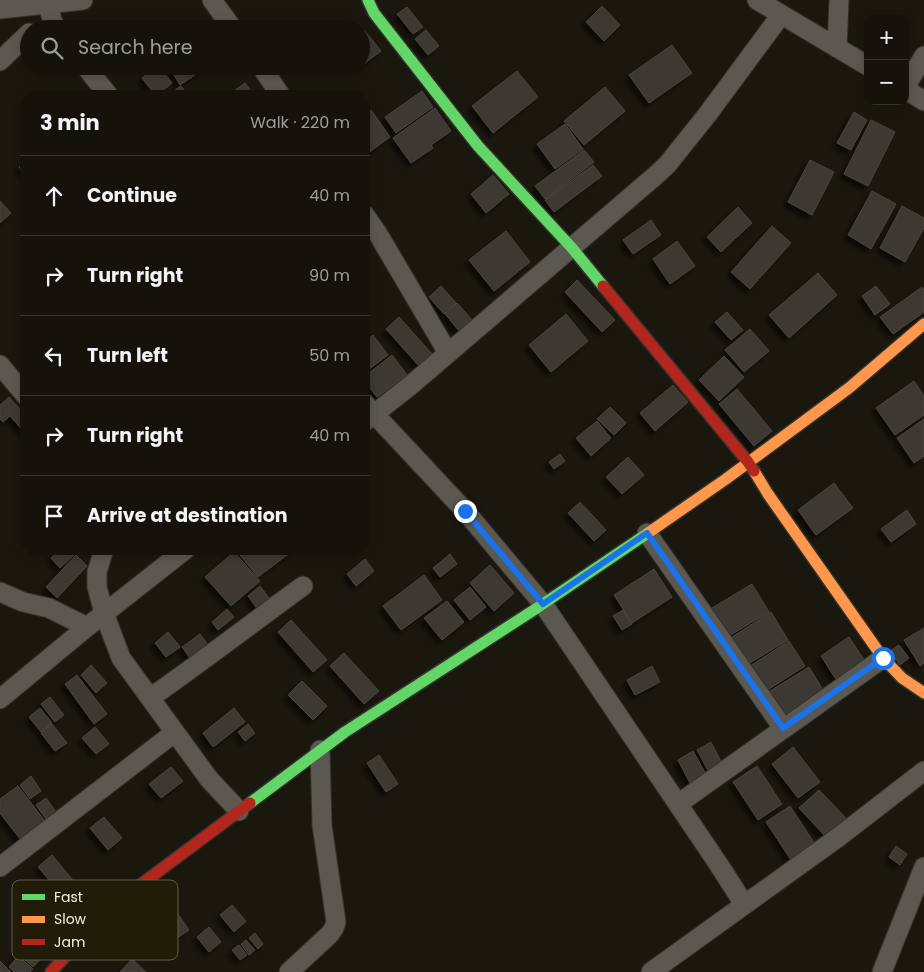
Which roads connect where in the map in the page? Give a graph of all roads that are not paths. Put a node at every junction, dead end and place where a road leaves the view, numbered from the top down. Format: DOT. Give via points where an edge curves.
graph roads {
  1 [pos="83,0"];
  2 [pos="212,0"];
  3 [pos="368,0"];
  4 [pos="757,0"];
  5 [pos="839,0"];
  6 [pos="0,9"];
  7 [pos="781,15"];
  8 [pos="52,17"];
  9 [pos="226,20"];
  10 [pos="20,42"];
  11 [pos="837,48"];
  12 [pos="924,56"];
  13 [pos="0,61"];
  14 [pos="864,64"];
  15 [pos="92,75"];
  16 [pos="267,75"];
  17 [pos="909,81"];
  18 [pos="103,90"];
  19 [pos="277,90"];
  20 [pos="909,91"];
  21 [pos="924,101"];
  22 [pos="370,223"];
  23 [pos="572,248"];
  24 [pos="924,324"];
  25 [pos="448,353"];
  26 [pos="0,365"];
  27 [pos="20,389"];
  28 [pos="370,411"];
  29 [pos="370,416"];
  30 [pos="748,462"];
  31 [pos="647,533"];
  32 [pos="102,555"];
  33 [pos="178,555"];
  34 [pos="302,586"];
  35 [pos="0,592"];
  36 [pos="543,604"];
  37 [pos="104,613"];
  38 [pos="87,627"];
  39 [pos="883,658"];
  40 [pos="924,693"];
  41 [pos="150,698"];
  42 [pos="0,699"];
  43 [pos="783,728"];
  44 [pos="174,733"];
  45 [pos="320,750"];
  46 [pos="924,771"];
  47 [pos="678,804"];
  48 [pos="239,811"];
  49 [pos="0,867"];
  50 [pos="924,867"];
  51 [pos="147,880"];
  52 [pos="744,904"];
  53 [pos="62,960"];
  54 [pos="51,972"];
  55 [pos="289,972"];
  56 [pos="651,972"];
  57 [pos="882,972"];
  1 -- 8 [label="street"];
  2 -- 9 [label="street"];
  3 -- 23 [label="street" via="374,13 478,146"];
  4 -- 7 [label="street"];
  5 -- 11 [label="street"];
  6 -- 8 [label="street"];
  7 -- 11 [label="street"];
  7 -- 23 [label="street" via="667,165"];
  10 -- 13 [label="street"];
  11 -- 14 [label="street"];
  12 -- 17 [label="street"];
  15 -- 18 [label="street"];
  16 -- 19 [label="street"];
  20 -- 21 [label="street"];
  22 -- 25 [label="street"];
  23 -- 25 [label="street"];
  23 -- 30 [label="street"];
  24 -- 30 [label="street" via="850,386"];
  25 -- 28 [label="street"];
  26 -- 27 [label="street"];
  29 -- 36 [label="street" via="465,511"];
  30 -- 31 [label="street"];
  30 -- 39 [label="street"];
  31 -- 36 [label="street"];
  31 -- 43 [label="street"];
  32 -- 37 [label="street" via="97,587"];
  33 -- 37 [label="street"];
  34 -- 41 [label="street"];
  35 -- 38 [label="street" via="49,608"];
  36 -- 45 [label="street"];
  36 -- 47 [label="street"];
  37 -- 38 [label="street"];
  37 -- 41 [label="street" via="121,658"];
  38 -- 42 [label="street"];
  39 -- 40 [label="street" via="902,678"];
  39 -- 43 [label="street"];
  41 -- 44 [label="street"];
  43 -- 47 [label="street"];
  44 -- 48 [label="street" via="209,779"];
  44 -- 49 [label="street"];
  45 -- 48 [label="street"];
  45 -- 55 [label="street" via="322,825 336,922 330,934"];
  46 -- 52 [label="street"];
  47 -- 52 [label="street"];
  48 -- 51 [label="street"];
  50 -- 57 [label="street"];
  52 -- 56 [label="street"];
  53 -- 54 [label="street"];
}
